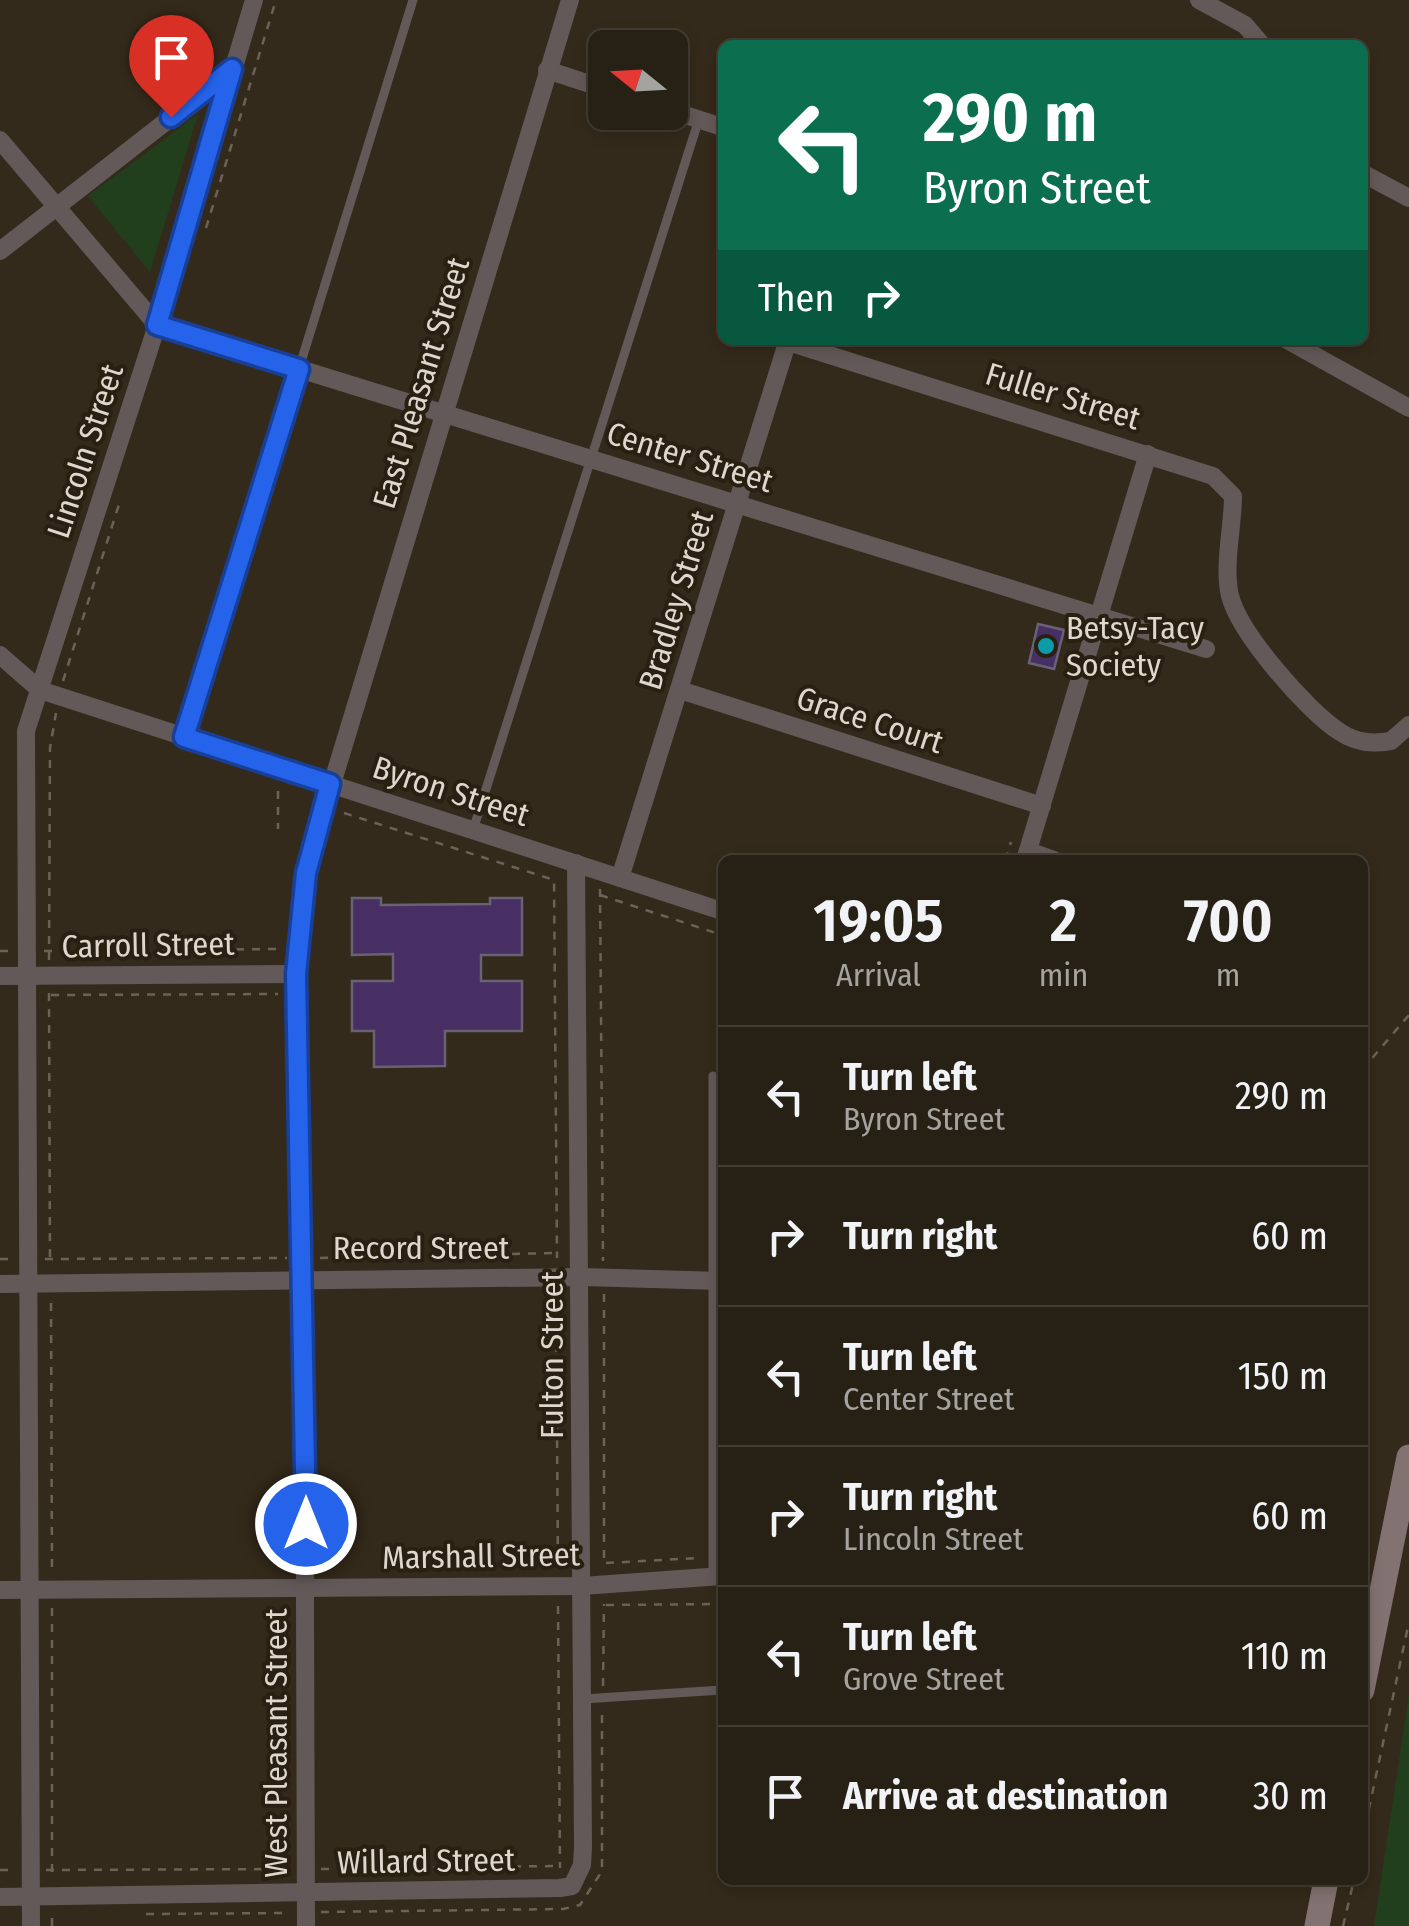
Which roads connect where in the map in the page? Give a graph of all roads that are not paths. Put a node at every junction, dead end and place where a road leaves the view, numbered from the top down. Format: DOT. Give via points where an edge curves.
graph roads {
  1 [pos="254,0"];
  2 [pos="413,0"];
  3 [pos="570,0"];
  4 [pos="1199,0"];
  5 [pos="1258,40"];
  6 [pos="232,69"];
  7 [pos="547,70"];
  8 [pos="588,83"];
  9 [pos="688,116"];
  10 [pos="699,119"];
  11 [pos="718,125"];
  12 [pos="0,140"];
  13 [pos="1368,176"];
  14 [pos="1409,198"];
  15 [pos="56,207"];
  16 [pos="0,251"];
  17 [pos="157,325"];
  18 [pos="787,345"];
  19 [pos="801,345"];
  20 [pos="1296,345"];
  21 [pos="299,369"];
  22 [pos="1409,408"];
  23 [pos="444,413"];
  24 [pos="1148,454"];
  25 [pos="591,458"];
  26 [pos="737,503"];
  27 [pos="1100,614"];
  28 [pos="1206,649"];
  29 [pos="0,655"];
  30 [pos="680,690"];
  31 [pos="49,693"];
  32 [pos="1409,725"];
  33 [pos="184,737"];
  34 [pos="330,784"];
  35 [pos="1042,806"];
  36 [pos="474,830"];
  37 [pos="1027,855"];
  38 [pos="576,863"];
  39 [pos="620,878"];
  40 [pos="718,910"];
  41 [pos="296,974"];
  42 [pos="0,976"];
  43 [pos="28,986"];
  44 [pos="713,1076"];
  45 [pos="582,1277"];
  46 [pos="304,1279"];
  47 [pos="718,1281"];
  48 [pos="0,1284"];
  49 [pos="29,1284"];
  50 [pos="1409,1458"];
  51 [pos="718,1576"];
  52 [pos="582,1586"];
  53 [pos="306,1587"];
  54 [pos="0,1590"];
  55 [pos="28,1590"];
  56 [pos="1368,1660"];
  57 [pos="718,1690"];
  58 [pos="580,1700"];
  59 [pos="583,1848"];
  60 [pos="1325,1885"];
  61 [pos="306,1894"];
  62 [pos="0,1897"];
  63 [pos="32,1898"];
  64 [pos="31,1926"];
  65 [pos="306,1926"];
  66 [pos="1317,1926"];
  1 -- 6 [label="street, Lincoln Street"];
  2 -- 21 [label="lane"];
  3 -- 7 [label="street, East Pleasant Street"];
  4 -- 5 [label="street" via="1245,25"];
  6 -- 15 [label="street"];
  6 -- 17 [label="street, Lincoln Street"];
  7 -- 8 [label="street"];
  7 -- 23 [label="street, East Pleasant Street"];
  9 -- 10 [label="street"];
  10 -- 11 [label="street"];
  10 -- 25 [label="lane"];
  12 -- 15 [label="street"];
  13 -- 14 [label="street"];
  15 -- 16 [label="street"];
  15 -- 17 [label="street"];
  17 -- 21 [label="street, Center Street"];
  17 -- 31 [label="street, Lincoln Street"];
  18 -- 26 [label="street, Bradley Street"];
  19 -- 24 [label="street, Fuller Street"];
  20 -- 22 [label="street"];
  21 -- 23 [label="street, Center Street"];
  21 -- 33 [label="lane"];
  23 -- 25 [label="street, Center Street"];
  23 -- 34 [label="street, East Pleasant Street"];
  24 -- 27 [label="street"];
  24 -- 32 [label="street, Fuller Street" via="1213,476 1233,496 1230,595 1252,637 1296,690 1359,742 1391,741"];
  25 -- 26 [label="street, Center Street"];
  25 -- 36 [label="lane"];
  26 -- 27 [label="street, Center Street"];
  26 -- 30 [label="street, Bradley Street"];
  27 -- 28 [label="street, Center Street"];
  27 -- 35 [label="street"];
  29 -- 31 [label="street, Byron Street"];
  30 -- 35 [label="street, Grace Court"];
  30 -- 39 [label="street, Bradley Street"];
  31 -- 33 [label="street, Byron Street"];
  31 -- 43 [label="street, Lincoln Street" via="26,731"];
  33 -- 34 [label="street, Byron Street"];
  34 -- 36 [label="street, Byron Street"];
  34 -- 41 [label="street, West Pleasant Street" via="306,873"];
  35 -- 37 [label="street"];
  36 -- 38 [label="street, Byron Street"];
  38 -- 39 [label="street, Byron Street"];
  38 -- 45 [label="street, Fulton Street"];
  39 -- 40 [label="street, Byron Street"];
  41 -- 43 [label="street, Carroll Street"];
  41 -- 46 [label="street, West Pleasant Street"];
  42 -- 43 [label="street, Carroll Street"];
  43 -- 49 [label="street, Lincoln Street"];
  44 -- 47 [label="lane"];
  45 -- 46 [label="street, Record Street"];
  45 -- 47 [label="street, Record Street"];
  45 -- 52 [label="street, Fulton Street"];
  46 -- 49 [label="street, Record Street"];
  46 -- 53 [label="street, West Pleasant Street"];
  47 -- 51 [label="lane"];
  48 -- 49 [label="street, Record Street"];
  49 -- 55 [label="street, Lincoln Street"];
  50 -- 56 [label="street"];
  51 -- 52 [label="street, Marshall Street"];
  52 -- 53 [label="street, Marshall Street"];
  52 -- 58 [label="street, Fulton Street"];
  53 -- 55 [label="street, Marshall Street"];
  53 -- 61 [label="street, West Pleasant Street"];
  54 -- 55 [label="street, Marshall Street"];
  55 -- 63 [label="street, Lincoln Street"];
  57 -- 58 [label="lane"];
  58 -- 59 [label="street, Fulton Street"];
  59 -- 61 [label="street, Willard Street" via="572,1886"];
  60 -- 66 [label="street"];
  61 -- 63 [label="street, Willard Street"];
  61 -- 65 [label="street, West Pleasant Street"];
  62 -- 63 [label="street, Willard Street"];
  63 -- 64 [label="street, Lincoln Street"];
}
